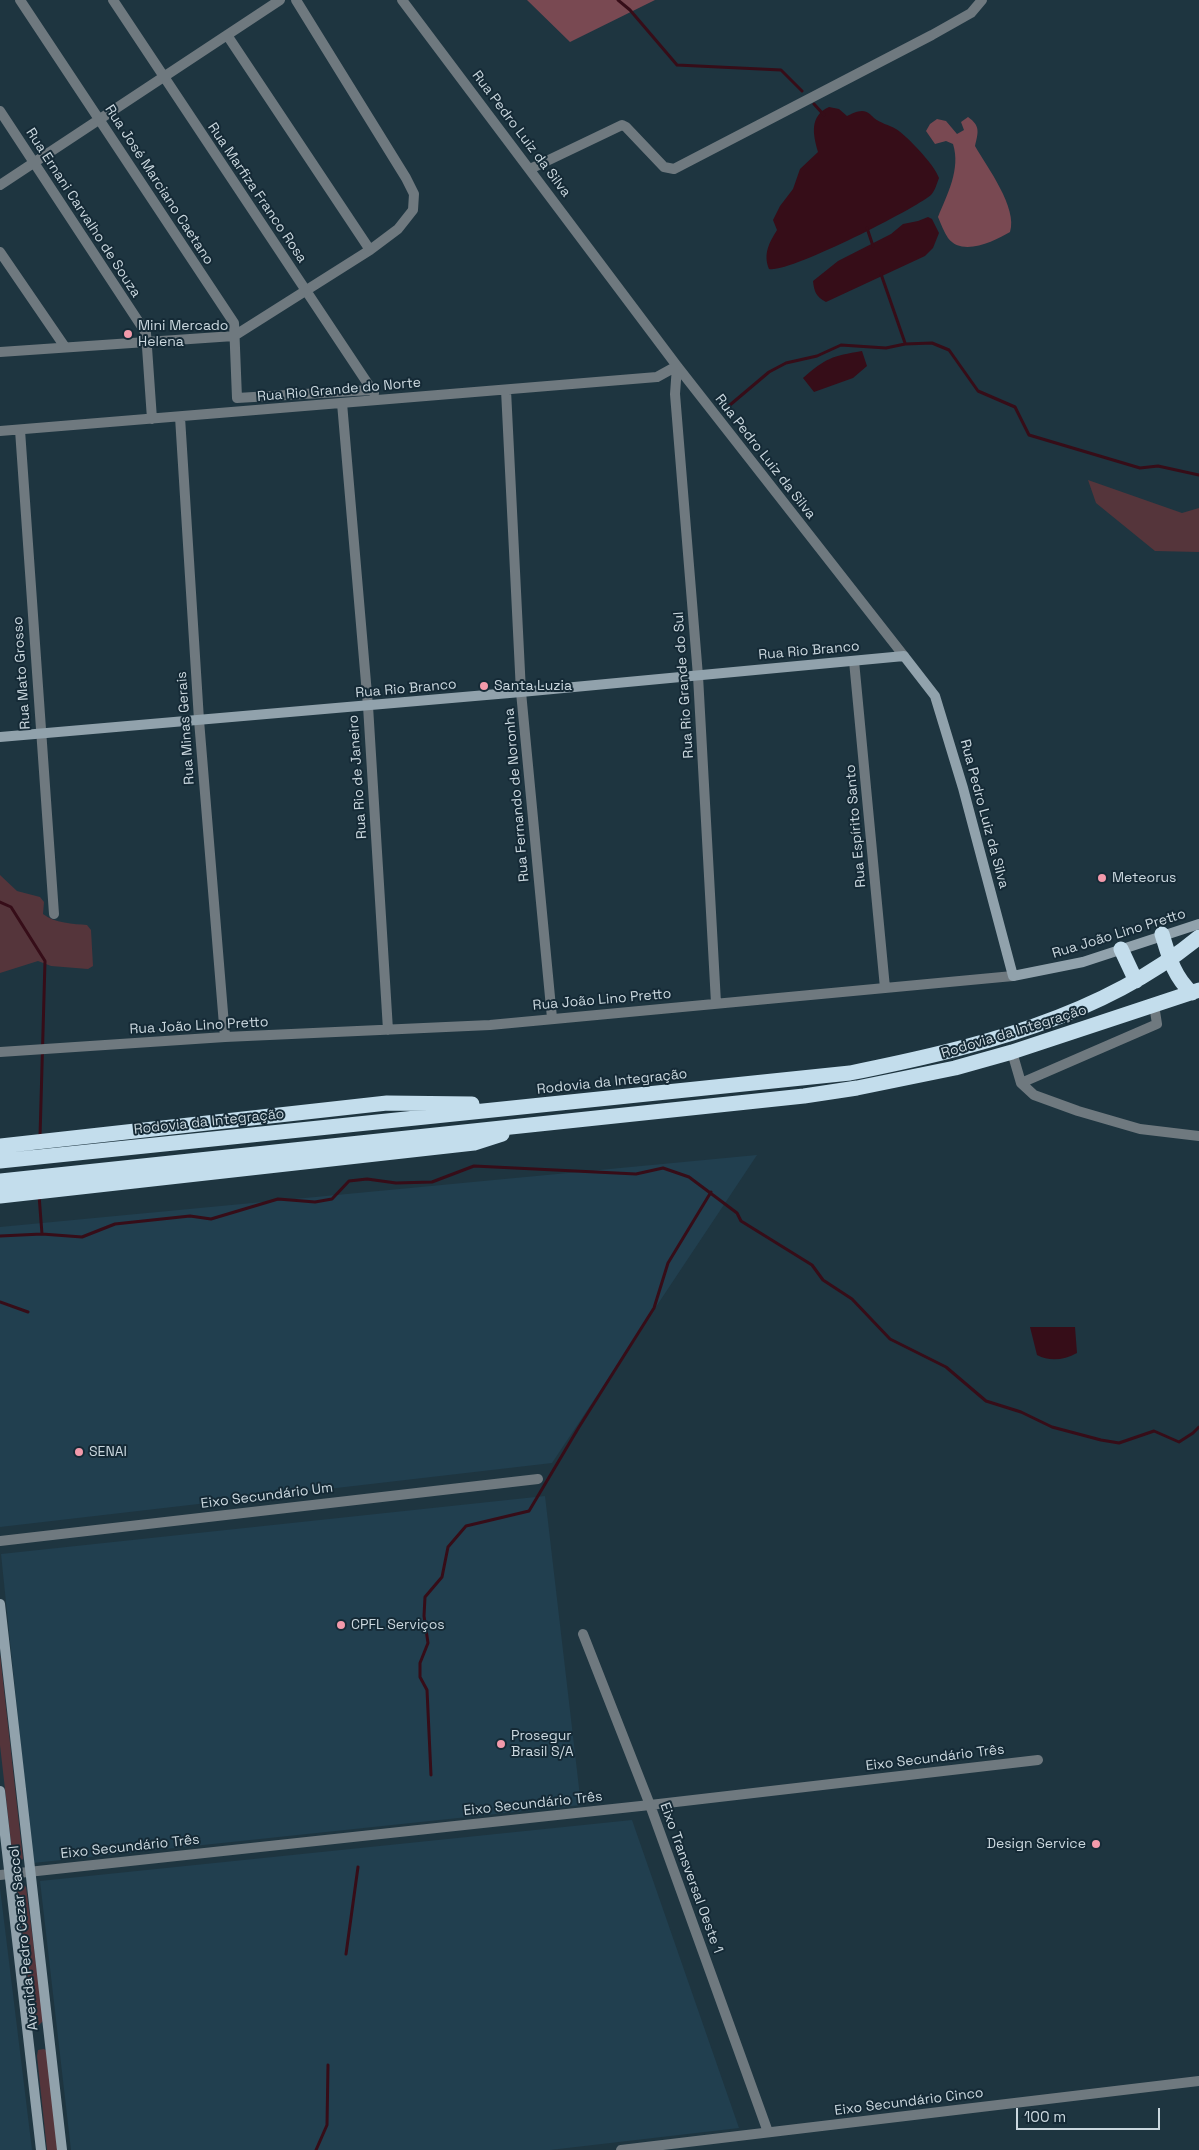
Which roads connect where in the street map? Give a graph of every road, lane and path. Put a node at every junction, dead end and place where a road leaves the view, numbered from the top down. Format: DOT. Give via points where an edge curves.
graph roads {
  1 [pos="20,0"];
  2 [pos="113,0"];
  3 [pos="280,0"];
  4 [pos="296,0"];
  5 [pos="402,0"];
  6 [pos="982,0"];
  7 [pos="227,35"];
  8 [pos="164,77"];
  9 [pos="0,111"];
  10 [pos="99,119"];
  11 [pos="34,162"];
  12 [pos="530,169"];
  13 [pos="0,185"];
  14 [pos="370,250"];
  15 [pos="0,252"];
  16 [pos="306,291"];
  17 [pos="234,336"];
  18 [pos="147,342"];
  19 [pos="64,347"];
  20 [pos="0,352"];
  21 [pos="677,366"];
  22 [pos="371,390"];
  23 [pos="506,390"];
  24 [pos="378,400"];
  25 [pos="342,403"];
  26 [pos="180,416"];
  27 [pos="152,419"];
  28 [pos="20,430"];
  29 [pos="0,431"];
  30 [pos="904,656"];
  31 [pos="854,661"];
  32 [pos="698,676"];
  33 [pos="521,692"];
  34 [pos="368,706"];
  35 [pos="199,720"];
  36 [pos="40,734"];
  37 [pos="0,738"];
  38 [pos="54,914"];
  39 [pos="1199,924"];
  40 [pos="1162,934"];
  41 [pos="1199,937"];
  42 [pos="1121,949"];
  43 [pos="1170,959"];
  44 [pos="1013,976"];
  45 [pos="1136,981"];
  46 [pos="885,988"];
  47 [pos="1195,992"];
  48 [pos="716,1003"];
  49 [pos="1154,1005"];
  50 [pos="552,1018"];
  51 [pos="388,1030"];
  52 [pos="224,1038"];
  53 [pos="0,1052"];
  54 [pos="1012,1052"];
  55 [pos="1021,1083"];
  56 [pos="531,1106"];
  57 [pos="534,1124"];
  58 [pos="1199,1136"];
  59 [pos="0,1146"];
  60 [pos="0,1161"];
  61 [pos="0,1181"];
  62 [pos="0,1196"];
  63 [pos="538,1479"];
  64 [pos="0,1541"];
  65 [pos="0,1604"];
  66 [pos="583,1634"];
  67 [pos="1038,1760"];
  68 [pos="0,1791"];
  69 [pos="650,1805"];
  70 [pos="30,1872"];
  71 [pos="5,1875"];
  72 [pos="1199,2081"];
  73 [pos="768,2132"];
  74 [pos="41,2150"];
  75 [pos="62,2150"];
  76 [pos="621,2150"];
  1 -- 10 [label="street, Rua José Marciano Caetano"];
  2 -- 8 [label="street, Rua Marfiza Franco Rosa"];
  3 -- 7 [label="street"];
  4 -- 14 [label="street" via="414,194 414,210 398,229"];
  5 -- 12 [label="street, Rua Pedro Luiz da Silva"];
  6 -- 12 [label="street" via="972,13 932,35 674,169 664,167 622,125"];
  7 -- 8 [label="street"];
  7 -- 14 [label="street"];
  8 -- 10 [label="street"];
  8 -- 16 [label="street, Rua Marfiza Franco Rosa"];
  9 -- 11 [label="street, Rua Ernani Carvalho de Souza"];
  10 -- 11 [label="street"];
  10 -- 17 [label="street, Rua José Marciano Caetano" via="234,323"];
  11 -- 13 [label="street"];
  11 -- 18 [label="street, Rua Ernani Carvalho de Souza" via="146,333"];
  12 -- 21 [label="street, Rua Pedro Luiz da Silva"];
  14 -- 16 [label="street"];
  15 -- 19 [label="street"];
  16 -- 17 [label="street"];
  16 -- 22 [label="street, Rua Marfiza Franco Rosa"];
  17 -- 18 [label="street"];
  17 -- 22 [label="street, Rua José Marciano Caetano" via="237,398"];
  18 -- 19 [label="street"];
  18 -- 27 [label="street, Rua Ernani Carvalho de Souza"];
  19 -- 20 [label="street"];
  21 -- 23 [label="street, Rua Rio Grande do Norte" via="656,377"];
  21 -- 30 [label="street, Rua Pedro Luiz da Silva"];
  21 -- 32 [label="street, Rua Rio Grande do Sul" via="675,394"];
  22 -- 24 [label="street, Rua Marfiza Franco Rosa"];
  23 -- 24 [label="street, Rua Rio Grande do Norte"];
  23 -- 33 [label="street, Rua Fernando de Noronha"];
  24 -- 25 [label="street, Rua Rio Grande do Norte"];
  25 -- 26 [label="street, Rua Rio Grande do Norte"];
  25 -- 34 [label="street, Rua Rio de Janeiro"];
  26 -- 27 [label="street, Rua Rio Grande do Norte"];
  26 -- 35 [label="street, Rua Minas Gerais"];
  27 -- 28 [label="street, Rua Rio Grande do Norte"];
  28 -- 29 [label="street, Rua Rio Grande do Norte"];
  28 -- 36 [label="street, Rua Mato Grosso"];
  30 -- 31 [label="street, Rua Rio Branco"];
  30 -- 44 [label="street, Rua Pedro Luiz da Silva" via="935,696"];
  31 -- 32 [label="street, Rua Rio Branco"];
  31 -- 46 [label="street, Rua Espírito Santo"];
  32 -- 33 [label="street, Rua Rio Branco"];
  32 -- 48 [label="street, Rua Rio Grande do Sul"];
  33 -- 34 [label="street, Rua Rio Branco"];
  33 -- 50 [label="street, Rua Fernando de Noronha"];
  34 -- 35 [label="street, Rua Rio Branco"];
  34 -- 51 [label="street, Rua Rio de Janeiro"];
  35 -- 36 [label="street, Rua Rio Branco"];
  35 -- 52 [label="street, Rua Minas Gerais"];
  36 -- 37 [label="street, Rua Rio Branco"];
  36 -- 38 [label="street, Rua Mato Grosso"];
  39 -- 40 [label="street, Rua João Lino Pretto"];
  40 -- 42 [label="street, Rua João Lino Pretto"];
  40 -- 43 [label="highway"];
  41 -- 43 [label="highway, Rodovia da Integração"];
  42 -- 44 [label="street, Rua João Lino Pretto" via="1083,962"];
  42 -- 45 [label="highway"];
  43 -- 45 [label="highway, Rodovia da Integração"];
  43 -- 47 [label="highway" via="1178,978"];
  44 -- 46 [label="street, Rua João Lino Pretto"];
  45 -- 56 [label="highway, Rodovia da Integração" via="1077,1010 1026,1028 946,1052 850,1073"];
  46 -- 48 [label="street, Rua João Lino Pretto"];
  47 -- 49 [label="highway, Rodovia da Integração"];
  48 -- 50 [label="street, Rua João Lino Pretto"];
  49 -- 54 [label="highway, Rodovia da Integração"];
  49 -- 55 [label="street" via="1157,1024"];
  50 -- 51 [label="street, Rua João Lino Pretto"];
  51 -- 52 [label="street, Rua João Lino Pretto"];
  52 -- 53 [label="street, Rua João Lino Pretto"];
  54 -- 55 [label="street"];
  54 -- 57 [label="highway, Rodovia da Integração" via="955,1068 804,1096"];
  55 -- 58 [label="street" via="1034,1095 1078,1111 1140,1129"];
  56 -- 59 [label="highway" via="387,1103"];
  56 -- 60 [label="highway, Rodovia da Integração"];
  57 -- 61 [label="highway, Rodovia da Integração"];
  57 -- 62 [label="highway" via="474,1143"];
  63 -- 64 [label="street, Eixo Secundário Um"];
  65 -- 70 [label="street, Avenida Pedro Cezar Saccol"];
  66 -- 69 [label="street, Eixo Transversal Oeste 1"];
  67 -- 69 [label="street, Eixo Secundário Três"];
  68 -- 71 [label="street, Avenida Pedro Cezar Saccol"];
  69 -- 70 [label="street, Eixo Secundário Três"];
  69 -- 73 [label="street, Eixo Transversal Oeste 1"];
  70 -- 71 [label="street, Eixo Secundário Três"];
  70 -- 75 [label="street, Avenida Pedro Cezar Saccol"];
  71 -- 74 [label="street, Avenida Pedro Cezar Saccol"];
  72 -- 73 [label="street, Eixo Secundário Cinco"];
  73 -- 76 [label="street, Eixo Secundário Cinco"];
}
